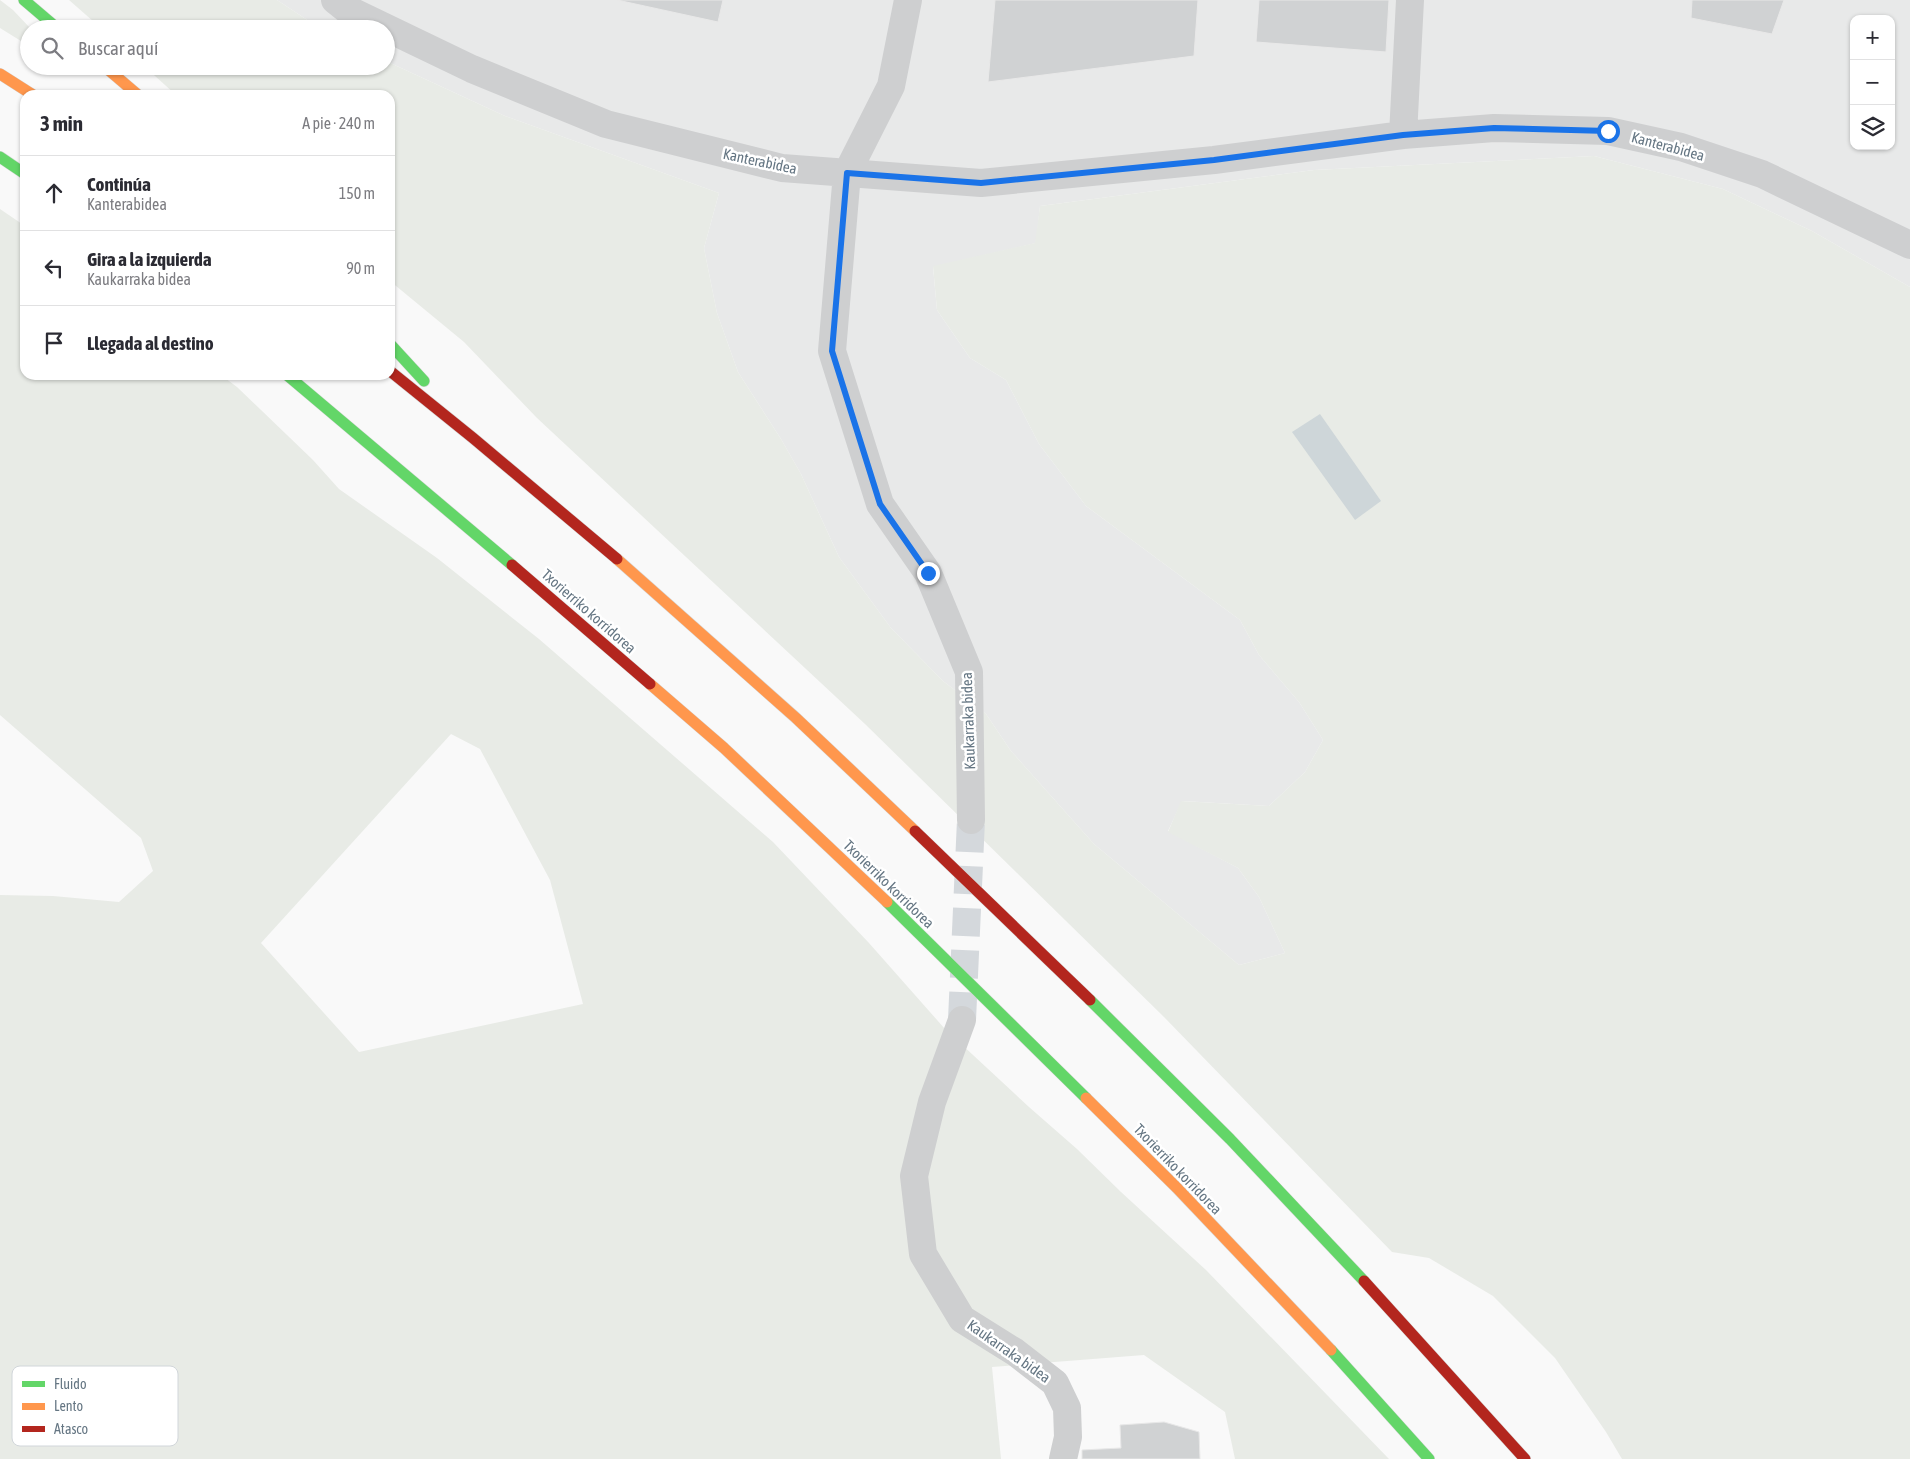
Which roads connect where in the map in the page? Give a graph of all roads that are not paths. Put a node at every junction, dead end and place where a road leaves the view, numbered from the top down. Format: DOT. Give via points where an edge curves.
graph roads {
  1 [pos="24,0"];
  2 [pos="335,0"];
  3 [pos="908,0"];
  4 [pos="1410,0"];
  5 [pos="47,20"];
  6 [pos="370,20"];
  7 [pos="395,32"];
  8 [pos="0,74"];
  9 [pos="115,75"];
  10 [pos="25,90"];
  11 [pos="132,90"];
  12 [pos="1403,135"];
  13 [pos="0,157"];
  14 [pos="20,171"];
  15 [pos="847,173"];
  16 [pos="1910,245"];
  17 [pos="395,350"];
  18 [pos="395,375"];
  19 [pos="293,380"];
  20 [pos="475,438"];
  21 [pos="971,820"];
  22 [pos="962,1020"];
  23 [pos="1063,1459"];
  24 [pos="1429,1459"];
  25 [pos="1525,1459"];
  1 -- 5 [label="highway"];
  2 -- 6 [label="street, Kanterabidea"];
  3 -- 15 [label="street" via="891,86"];
  4 -- 12 [label="street"];
  7 -- 15 [label="street, Kanterabidea" via="472,69 606,124 782,168"];
  8 -- 10 [label="highway"];
  9 -- 11 [label="highway"];
  12 -- 15 [label="street, Kanterabidea" via="1214,160 981,183"];
  12 -- 16 [label="street, Kanterabidea" via="1494,128 1608,131 1681,147 1762,174"];
  13 -- 14 [label="highway"];
  15 -- 21 [label="street, Kaukarraka bidea" via="832,351 880,504 928,573 969,672"];
  17 -- 20 [label="highway"];
  18 -- 20 [label="highway"];
  19 -- 24 [label="highway, Txorierriko korridorea" via="436,499 709,736 886,901 1177,1188 1353,1373"];
  20 -- 25 [label="highway" via="772,696 936,849 1229,1138 1406,1324"];
  22 -- 23 [label="street, Kaukarraka bidea" via="932,1102 914,1176 923,1254 962,1319 1015,1352 1055,1383 1067,1408 1068,1437"];
}
